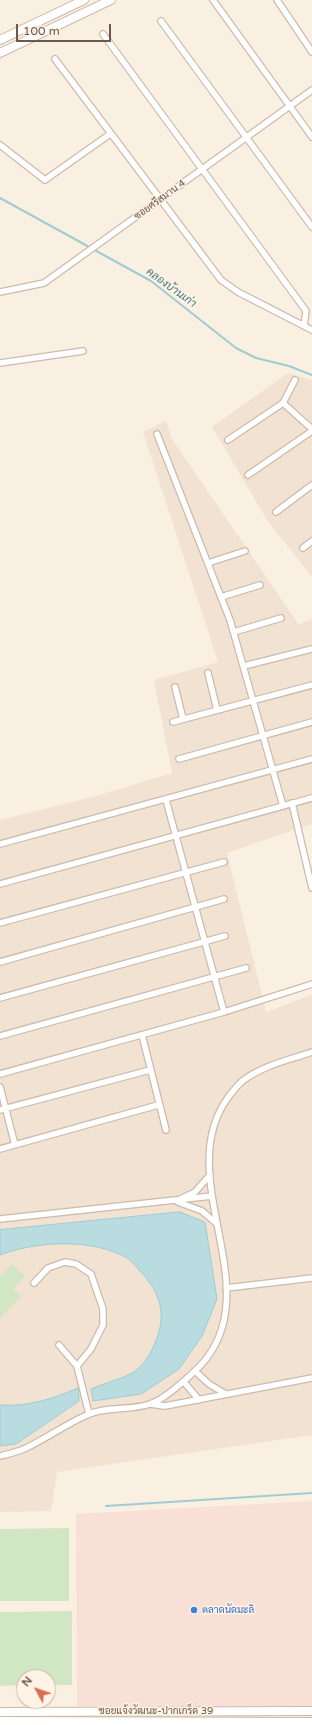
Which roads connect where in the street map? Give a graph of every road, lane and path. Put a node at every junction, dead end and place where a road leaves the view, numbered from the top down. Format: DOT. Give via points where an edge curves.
graph roads {
  1 [pos="84,0"];
  2 [pos="111,0"];
  3 [pos="213,0"];
  4 [pos="277,0"];
  5 [pos="162,21"];
  6 [pos="103,34"];
  7 [pos="0,40"];
  8 [pos="312,52"];
  9 [pos="0,53"];
  10 [pos="55,60"];
  11 [pos="312,90"];
  12 [pos="290,106"];
  13 [pos="110,134"];
  14 [pos="312,137"];
  15 [pos="246,138"];
  16 [pos="0,145"];
  17 [pos="203,168"];
  18 [pos="160,200"];
  19 [pos="312,227"];
  20 [pos="0,292"];
  21 [pos="304,326"];
  22 [pos="312,330"];
  23 [pos="83,351"];
  24 [pos="0,363"];
  25 [pos="295,380"];
  26 [pos="282,403"];
  27 [pos="312,430"];
  28 [pos="157,434"];
  29 [pos="228,440"];
  30 [pos="248,475"];
  31 [pos="312,485"];
  32 [pos="276,512"];
  33 [pos="312,541"];
  34 [pos="303,548"];
  35 [pos="245,551"];
  36 [pos="208,563"];
  37 [pos="260,585"];
  38 [pos="221,597"];
  39 [pos="281,618"];
  40 [pos="234,632"];
  41 [pos="312,649"];
  42 [pos="244,666"];
  43 [pos="208,673"];
  44 [pos="312,685"];
  45 [pos="175,687"];
  46 [pos="254,700"];
  47 [pos="217,710"];
  48 [pos="183,719"];
  49 [pos="173,722"];
  50 [pos="312,722"];
  51 [pos="264,735"];
  52 [pos="178,759"];
  53 [pos="312,759"];
  54 [pos="274,770"];
  55 [pos="312,798"];
  56 [pos="166,800"];
  57 [pos="292,803"];
  58 [pos="283,806"];
  59 [pos="176,836"];
  60 [pos="0,844"];
  61 [pos="224,862"];
  62 [pos="186,873"];
  63 [pos="0,884"];
  64 [pos="312,888"];
  65 [pos="224,899"];
  66 [pos="195,907"];
  67 [pos="0,923"];
  68 [pos="225,936"];
  69 [pos="204,942"];
  70 [pos="0,962"];
  71 [pos="246,968"];
  72 [pos="214,977"];
  73 [pos="312,984"];
  74 [pos="0,998"];
  75 [pos="224,1012"];
  76 [pos="142,1035"];
  77 [pos="0,1036"];
  78 [pos="312,1052"];
  79 [pos="150,1070"];
  80 [pos="0,1074"];
  81 [pos="0,1087"];
  82 [pos="158,1105"];
  83 [pos="3,1110"];
  84 [pos="166,1130"];
  85 [pos="15,1145"];
  86 [pos="0,1149"];
  87 [pos="210,1174"];
  88 [pos="212,1196"];
  89 [pos="175,1201"];
  90 [pos="0,1219"];
  91 [pos="217,1224"];
  92 [pos="312,1278"];
  93 [pos="34,1283"];
  94 [pos="226,1288"];
  95 [pos="59,1345"];
  96 [pos="77,1366"];
  97 [pos="195,1371"];
  98 [pos="312,1378"];
  99 [pos="184,1382"];
  100 [pos="226,1394"];
  101 [pos="199,1400"];
  102 [pos="150,1404"];
  103 [pos="89,1414"];
  104 [pos="0,1456"];
  105 [pos="312,1711"];
  106 [pos="0,1712"];
  107 [pos="0,1721"];
  108 [pos="312,1722"];
  1 -- 7 [label="main road"];
  2 -- 9 [label="main road"];
  3 -- 12 [label="street"];
  4 -- 8 [label="street"];
  5 -- 15 [label="street"];
  6 -- 17 [label="street"];
  10 -- 13 [label="street"];
  11 -- 12 [label="street, ซอยศรีสมาน 4"];
  12 -- 14 [label="street"];
  12 -- 15 [label="street, ซอยศรีสมาน 4"];
  13 -- 16 [label="street" via="45,180"];
  13 -- 18 [label="street"];
  15 -- 17 [label="street, ซอยศรีสมาน 4"];
  15 -- 19 [label="street"];
  17 -- 18 [label="street, ซอยศรีสมาน 4"];
  17 -- 21 [label="street" via="306,311"];
  18 -- 20 [label="street, ซอยศรีสมาน 4" via="41,284"];
  18 -- 21 [label="street" via="221,280 238,292"];
  21 -- 22 [label="street"];
  23 -- 24 [label="street"];
  25 -- 26 [label="street"];
  26 -- 27 [label="street"];
  26 -- 29 [label="street"];
  27 -- 30 [label="street"];
  28 -- 36 [label="street"];
  31 -- 32 [label="street"];
  33 -- 34 [label="street"];
  35 -- 36 [label="street"];
  36 -- 38 [label="street"];
  37 -- 38 [label="street"];
  38 -- 40 [label="street"];
  39 -- 40 [label="street"];
  40 -- 42 [label="street"];
  41 -- 42 [label="street"];
  42 -- 46 [label="street"];
  43 -- 47 [label="street"];
  44 -- 46 [label="street"];
  45 -- 48 [label="street"];
  46 -- 47 [label="street"];
  46 -- 51 [label="street"];
  47 -- 48 [label="street"];
  48 -- 49 [label="street"];
  50 -- 51 [label="street"];
  51 -- 52 [label="street"];
  51 -- 54 [label="street"];
  53 -- 54 [label="street"];
  54 -- 56 [label="street"];
  54 -- 58 [label="street"];
  55 -- 57 [label="street"];
  56 -- 59 [label="street"];
  56 -- 60 [label="street"];
  57 -- 58 [label="street"];
  57 -- 64 [label="street"];
  58 -- 59 [label="street"];
  59 -- 62 [label="street"];
  59 -- 63 [label="street"];
  61 -- 62 [label="street"];
  62 -- 66 [label="street"];
  62 -- 67 [label="street"];
  65 -- 66 [label="street"];
  66 -- 69 [label="street"];
  66 -- 70 [label="street"];
  68 -- 69 [label="street"];
  69 -- 72 [label="street"];
  69 -- 74 [label="street"];
  71 -- 72 [label="street"];
  72 -- 75 [label="street"];
  72 -- 77 [label="street"];
  73 -- 75 [label="street"];
  75 -- 76 [label="street"];
  76 -- 79 [label="street"];
  76 -- 80 [label="street"];
  78 -- 87 [label="street" via="257,1071 243,1080 231,1093 222,1106 212,1134"];
  79 -- 82 [label="street"];
  79 -- 83 [label="street"];
  81 -- 83 [label="street"];
  82 -- 84 [label="street"];
  82 -- 85 [label="street"];
  83 -- 85 [label="street"];
  85 -- 86 [label="street"];
  87 -- 88 [label="street"];
  87 -- 89 [label="street" via="195,1192"];
  88 -- 89 [label="street"];
  88 -- 91 [label="street"];
  89 -- 90 [label="street"];
  89 -- 91 [label="street" via="202,1211"];
  91 -- 94 [label="street" via="224,1254"];
  92 -- 94 [label="street"];
  93 -- 96 [label="street" via="48,1268 65,1262 76,1264 91,1274 103,1309 103,1325 91,1349"];
  94 -- 97 [label="street" via="224,1320 216,1344"];
  95 -- 96 [label="street"];
  96 -- 103 [label="street"];
  97 -- 99 [label="street"];
  97 -- 100 [label="street" via="209,1384"];
  98 -- 100 [label="street"];
  99 -- 101 [label="street"];
  99 -- 102 [label="street"];
  100 -- 101 [label="street"];
  101 -- 102 [label="street" via="165,1406"];
  102 -- 103 [label="street"];
  103 -- 104 [label="street" via="25,1449"];
  105 -- 106 [label="main road, ซอยแจ้งวัฒนะ-ปากเกร็ด 39"];
  107 -- 108 [label="main road, ซอยแจ้งวัฒนะ-ปากเกร็ด 39"];
}
